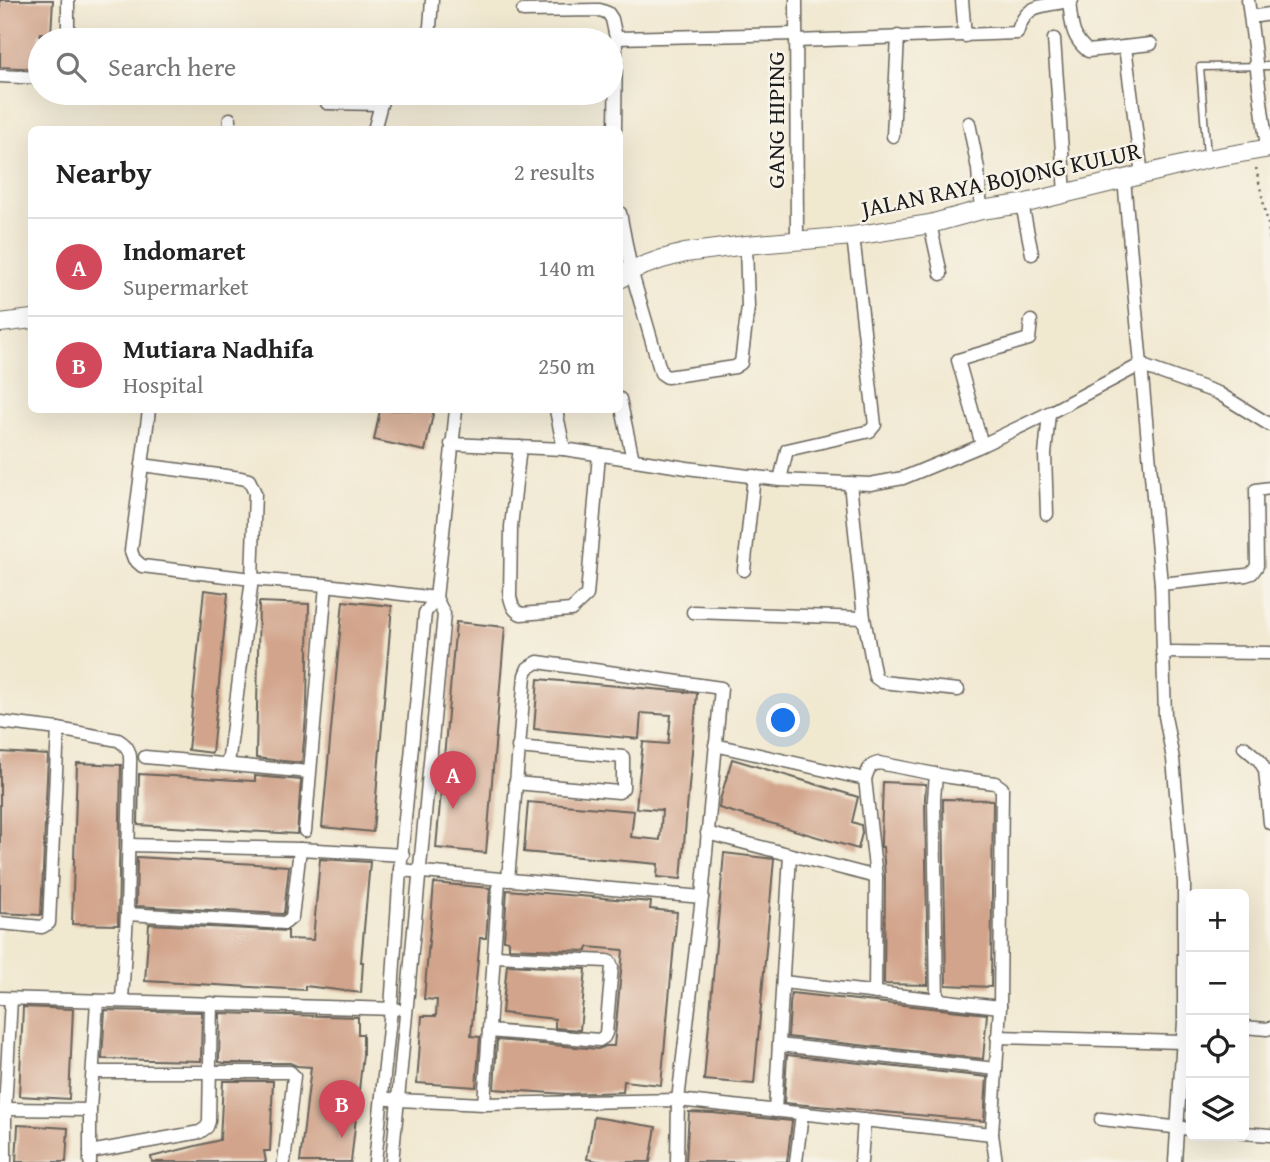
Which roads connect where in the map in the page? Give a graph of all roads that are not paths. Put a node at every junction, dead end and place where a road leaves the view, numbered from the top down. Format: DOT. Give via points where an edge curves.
graph roads {
  1 [pos="68,0"];
  2 [pos="432,0"];
  3 [pos="796,0"];
  4 [pos="962,0"];
  5 [pos="1248,0"];
  6 [pos="1071,1"];
  7 [pos="523,11"];
  8 [pos="1270,14"];
  9 [pos="1251,17"];
  10 [pos="68,28"];
  11 [pos="430,28"];
  12 [pos="614,28"];
  13 [pos="898,36"];
  14 [pos="965,36"];
  15 [pos="623,38"];
  16 [pos="796,38"];
  17 [pos="1054,39"];
  18 [pos="1151,44"];
  19 [pos="1125,47"];
  20 [pos="1264,66"];
  21 [pos="0,76"];
  22 [pos="28,77"];
  23 [pos="381,105"];
  24 [pos="615,105"];
  25 [pos="969,123"];
  26 [pos="375,126"];
  27 [pos="615,126"];
  28 [pos="893,136"];
  29 [pos="1263,149"];
  30 [pos="1207,159"];
  31 [pos="1133,177"];
  32 [pos="1065,193"];
  33 [pos="1021,204"];
  34 [pos="981,210"];
  35 [pos="930,224"];
  36 [pos="853,236"];
  37 [pos="797,241"];
  38 [pos="746,245"];
  39 [pos="623,250"];
  40 [pos="1032,254"];
  41 [pos="625,274"];
  42 [pos="941,274"];
  43 [pos="28,320"];
  44 [pos="1031,321"];
  45 [pos="0,323"];
  46 [pos="1140,365"];
  47 [pos="149,413"];
  48 [pos="456,413"];
  49 [pos="557,413"];
  50 [pos="623,413"];
  51 [pos="1049,413"];
  52 [pos="1270,425"];
  53 [pos="452,444"];
  54 [pos="982,445"];
  55 [pos="520,447"];
  56 [pos="564,449"];
  57 [pos="599,455"];
  58 [pos="633,460"];
  59 [pos="142,466"];
  60 [pos="754,477"];
  61 [pos="780,480"];
  62 [pos="850,483"];
  63 [pos="1270,488"];
  64 [pos="1047,514"];
  65 [pos="744,570"];
  66 [pos="251,579"];
  67 [pos="1160,584"];
  68 [pos="326,585"];
  69 [pos="436,598"];
  70 [pos="693,612"];
  71 [pos="864,618"];
  72 [pos="1162,652"];
  73 [pos="1270,653"];
  74 [pos="958,690"];
  75 [pos="0,722"];
  76 [pos="58,729"];
  77 [pos="715,745"];
  78 [pos="518,747"];
  79 [pos="1244,747"];
  80 [pos="145,757"];
  81 [pos="228,764"];
  82 [pos="309,772"];
  83 [pos="936,774"];
  84 [pos="865,779"];
  85 [pos="515,783"];
  86 [pos="1270,823"];
  87 [pos="306,831"];
  88 [pos="707,833"];
  89 [pos="129,845"];
  90 [pos="300,849"];
  91 [pos="402,855"];
  92 [pos="790,855"];
  93 [pos="400,870"];
  94 [pos="420,873"];
  95 [pos="876,877"];
  96 [pos="504,880"];
  97 [pos="702,897"];
  98 [pos="127,914"];
  99 [pos="0,923"];
  100 [pos="494,956"];
  101 [pos="783,982"];
  102 [pos="875,993"];
  103 [pos="6,999"];
  104 [pos="121,1000"];
  105 [pos="937,1000"];
  106 [pos="97,1001"];
  107 [pos="211,1003"];
  108 [pos="1000,1007"];
  109 [pos="390,1009"];
  110 [pos="407,1009"];
  111 [pos="1188,1015"];
  112 [pos="1249,1027"];
  113 [pos="1270,1028"];
  114 [pos="1186,1029"];
  115 [pos="489,1031"];
  116 [pos="997,1037"];
  117 [pos="1182,1042"];
  118 [pos="779,1045"];
  119 [pos="996,1069"];
  120 [pos="209,1071"];
  121 [pos="93,1072"];
  122 [pos="382,1098"];
  123 [pos="398,1100"];
  124 [pos="678,1100"];
  125 [pos="484,1104"];
  126 [pos="5,1109"];
  127 [pos="90,1110"];
  128 [pos="775,1111"];
  129 [pos="802,1114"];
  130 [pos="1101,1119"];
  131 [pos="864,1121"];
  132 [pos="1177,1128"];
  133 [pos="1186,1129"];
  134 [pos="1249,1133"];
  135 [pos="992,1134"];
  136 [pos="1270,1135"];
  137 [pos="90,1157"];
  138 [pos="5,1162"];
  139 [pos="284,1162"];
  140 [pos="375,1162"];
  141 [pos="392,1162"];
  142 [pos="677,1162"];
  143 [pos="796,1162"];
  144 [pos="862,1162"];
  145 [pos="996,1162"];
  146 [pos="1175,1162"];
  1 -- 10 [label="street"];
  2 -- 11 [label="street"];
  3 -- 16 [label="street, GANG HIPING"];
  4 -- 14 [label="street"];
  5 -- 9 [label="street"];
  6 -- 14 [label="street" via="1031,9 1021,18 1017,33"];
  6 -- 19 [label="street" via="1073,30 1088,51"];
  7 -- 12 [label="street" via="604,11"];
  8 -- 9 [label="street"];
  9 -- 20 [label="street"];
  13 -- 14 [label="street"];
  13 -- 16 [label="street"];
  13 -- 28 [label="street"];
  15 -- 16 [label="street"];
  16 -- 37 [label="street, GANG HIPING"];
  17 -- 32 [label="street"];
  18 -- 19 [label="street"];
  19 -- 31 [label="street"];
  20 -- 29 [label="street"];
  20 -- 30 [label="lane" via="1200,67"];
  21 -- 22 [label="street"];
  23 -- 26 [label="street"];
  24 -- 27 [label="street"];
  25 -- 34 [label="street"];
  29 -- 30 [label="main road, JALAN RAYA BOJONG KULUR"];
  30 -- 31 [label="main road, JALAN RAYA BOJONG KULUR"];
  31 -- 32 [label="main road, JALAN RAYA BOJONG KULUR"];
  31 -- 46 [label="street"];
  32 -- 33 [label="main road, JALAN RAYA BOJONG KULUR"];
  33 -- 34 [label="main road, JALAN RAYA BOJONG KULUR"];
  33 -- 40 [label="street"];
  34 -- 35 [label="main road, JALAN RAYA BOJONG KULUR"];
  35 -- 36 [label="main road, JALAN RAYA BOJONG KULUR"];
  35 -- 42 [label="street"];
  36 -- 37 [label="main road, JALAN RAYA BOJONG KULUR"];
  36 -- 61 [label="street" via="875,425 870,431 787,450"];
  37 -- 38 [label="main road, JALAN RAYA BOJONG KULUR"];
  38 -- 41 [label="main road, JALAN RAYA BOJONG KULUR" via="685,253"];
  38 -- 41 [label="street" via="748,307 741,363 735,367 670,377 663,374"];
  39 -- 41 [label="street"];
  43 -- 45 [label="main road"];
  44 -- 54 [label="street" via="1030,339 958,360"];
  46 -- 51 [label="street"];
  46 -- 52 [label="street" via="1218,393"];
  46 -- 67 [label="street"];
  47 -- 59 [label="street"];
  48 -- 53 [label="street"];
  49 -- 56 [label="street"];
  50 -- 58 [label="street"];
  51 -- 54 [label="street"];
  51 -- 64 [label="street"];
  53 -- 55 [label="street"];
  53 -- 69 [label="street"];
  54 -- 62 [label="street" via="903,478 870,485"];
  55 -- 56 [label="street"];
  55 -- 57 [label="street" via="511,527 510,597 521,614 571,610 587,595"];
  56 -- 57 [label="street"];
  57 -- 58 [label="street"];
  58 -- 60 [label="street"];
  59 -- 66 [label="street" via="249,480 255,493"];
  59 -- 66 [label="street" via="131,551 138,564"];
  60 -- 61 [label="street"];
  60 -- 65 [label="street"];
  61 -- 62 [label="street"];
  62 -- 71 [label="street"];
  63 -- 67 [label="street" via="1256,490 1257,566 1252,573"];
  66 -- 68 [label="street"];
  66 -- 81 [label="street"];
  67 -- 72 [label="street"];
  68 -- 69 [label="street"];
  68 -- 82 [label="street"];
  69 -- 91 [label="street" via="425,613"];
  69 -- 94 [label="street" via="443,614"];
  70 -- 71 [label="street"];
  71 -- 74 [label="street" via="875,677 882,682"];
  72 -- 73 [label="street"];
  72 -- 111 [label="street" via="1164,716 1173,760 1184,883"];
  75 -- 76 [label="street"];
  76 -- 89 [label="street" via="118,740 129,750"];
  76 -- 99 [label="street" via="49,923 42,928"];
  77 -- 78 [label="street" via="719,687 538,662 525,675"];
  77 -- 84 [label="street"];
  77 -- 88 [label="street"];
  78 -- 85 [label="street"];
  78 -- 85 [label="street" via="623,757 623,788 619,792"];
  79 -- 86 [label="street" via="1265,769"];
  80 -- 81 [label="street"];
  81 -- 82 [label="street"];
  82 -- 87 [label="street"];
  83 -- 84 [label="street" via="879,763 869,768"];
  83 -- 105 [label="street"];
  83 -- 108 [label="street" via="1002,788"];
  84 -- 95 [label="street"];
  85 -- 96 [label="street"];
  88 -- 92 [label="street"];
  88 -- 97 [label="street"];
  89 -- 90 [label="street"];
  89 -- 98 [label="street"];
  90 -- 91 [label="street"];
  90 -- 98 [label="street" via="292,917 285,923"];
  91 -- 93 [label="street"];
  92 -- 95 [label="street"];
  92 -- 101 [label="street"];
  93 -- 94 [label="street"];
  93 -- 109 [label="street"];
  94 -- 96 [label="street"];
  94 -- 110 [label="street"];
  95 -- 102 [label="street"];
  96 -- 97 [label="street"];
  96 -- 100 [label="street"];
  97 -- 124 [label="street"];
  98 -- 104 [label="street"];
  100 -- 115 [label="street"];
  100 -- 115 [label="street" via="607,961 612,967 606,1034 599,1040"];
  101 -- 102 [label="street"];
  101 -- 118 [label="street"];
  102 -- 105 [label="street"];
  103 -- 106 [label="street"];
  103 -- 126 [label="street"];
  104 -- 106 [label="street"];
  104 -- 107 [label="street"];
  105 -- 108 [label="street"];
  106 -- 121 [label="street"];
  107 -- 109 [label="street"];
  107 -- 120 [label="street"];
  108 -- 116 [label="street"];
  109 -- 110 [label="street"];
  109 -- 122 [label="street"];
  110 -- 123 [label="street"];
  112 -- 113 [label="street"];
  114 -- 117 [label="street"];
  115 -- 125 [label="street"];
  116 -- 117 [label="street"];
  116 -- 119 [label="street"];
  117 -- 132 [label="street"];
  118 -- 119 [label="street"];
  118 -- 128 [label="street"];
  119 -- 135 [label="street"];
  120 -- 121 [label="street"];
  120 -- 137 [label="street" via="209,1121 204,1130"];
  120 -- 139 [label="street" via="292,1073"];
  121 -- 127 [label="street"];
  122 -- 123 [label="street"];
  122 -- 140 [label="street"];
  123 -- 125 [label="street"];
  123 -- 141 [label="street"];
  124 -- 125 [label="street"];
  124 -- 128 [label="street"];
  124 -- 142 [label="street"];
  126 -- 127 [label="street"];
  126 -- 138 [label="street"];
  127 -- 137 [label="street"];
  128 -- 129 [label="street"];
  129 -- 131 [label="street"];
  129 -- 143 [label="street"];
  130 -- 132 [label="street"];
  131 -- 135 [label="street"];
  131 -- 144 [label="street"];
  132 -- 133 [label="street"];
  132 -- 146 [label="street"];
  134 -- 136 [label="street"];
  135 -- 145 [label="street"];
}
